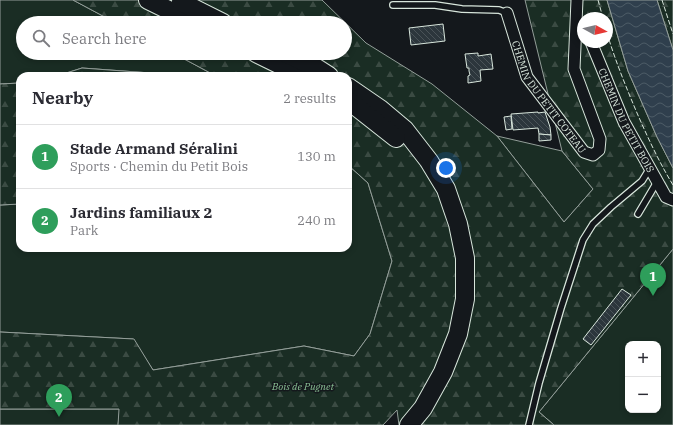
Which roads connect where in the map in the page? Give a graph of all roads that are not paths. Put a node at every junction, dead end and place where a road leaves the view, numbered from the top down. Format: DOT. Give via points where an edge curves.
graph roads {
  1 [pos="148,0"];
  2 [pos="176,0"];
  3 [pos="578,0"];
  4 [pos="581,0"];
  5 [pos="393,5"];
  6 [pos="584,12"];
  7 [pos="506,13"];
  8 [pos="181,16"];
  9 [pos="209,16"];
  10 [pos="593,48"];
  11 [pos="270,60"];
  12 [pos="300,60"];
  13 [pos="295,72"];
  14 [pos="323,72"];
  15 [pos="352,90"];
  16 [pos="352,103"];
  17 [pos="650,168"];
  18 [pos="658,182"];
  19 [pos="670,199"];
  20 [pos="638,214"];
  21 [pos="396,425"];
  22 [pos="409,425"];
  23 [pos="529,425"];
  1 -- 8 [label="main road"];
  2 -- 9 [label="main road"];
  3 -- 7 [label="street, CHEMIN DU PETIT COTEAU" via="574,69 600,139 599,150 593,156 584,152 527,77"];
  4 -- 6 [label="street"];
  5 -- 7 [label="lane" via="435,5 499,10"];
  10 -- 17 [label="street, CHEMIN DU PETIT BOIS" via="624,122"];
  11 -- 13 [label="main road"];
  12 -- 14 [label="main road"];
  15 -- 22 [label="main road" via="405,130 429,161 446,189 458,224 465,258 465,299 458,334 444,372 423,408"];
  16 -- 21 [label="main road" via="394,136 420,166 437,194 453,258 452,297 446,332 434,366 414,402"];
  17 -- 18 [label="street, CHEMIN DU PETIT BOIS"];
  17 -- 23 [label="lane" via="642,181 593,224 583,240 539,383"];
  18 -- 19 [label="street, CHEMIN DU PETIT BOIS"];
  18 -- 20 [label="lane"];
}
